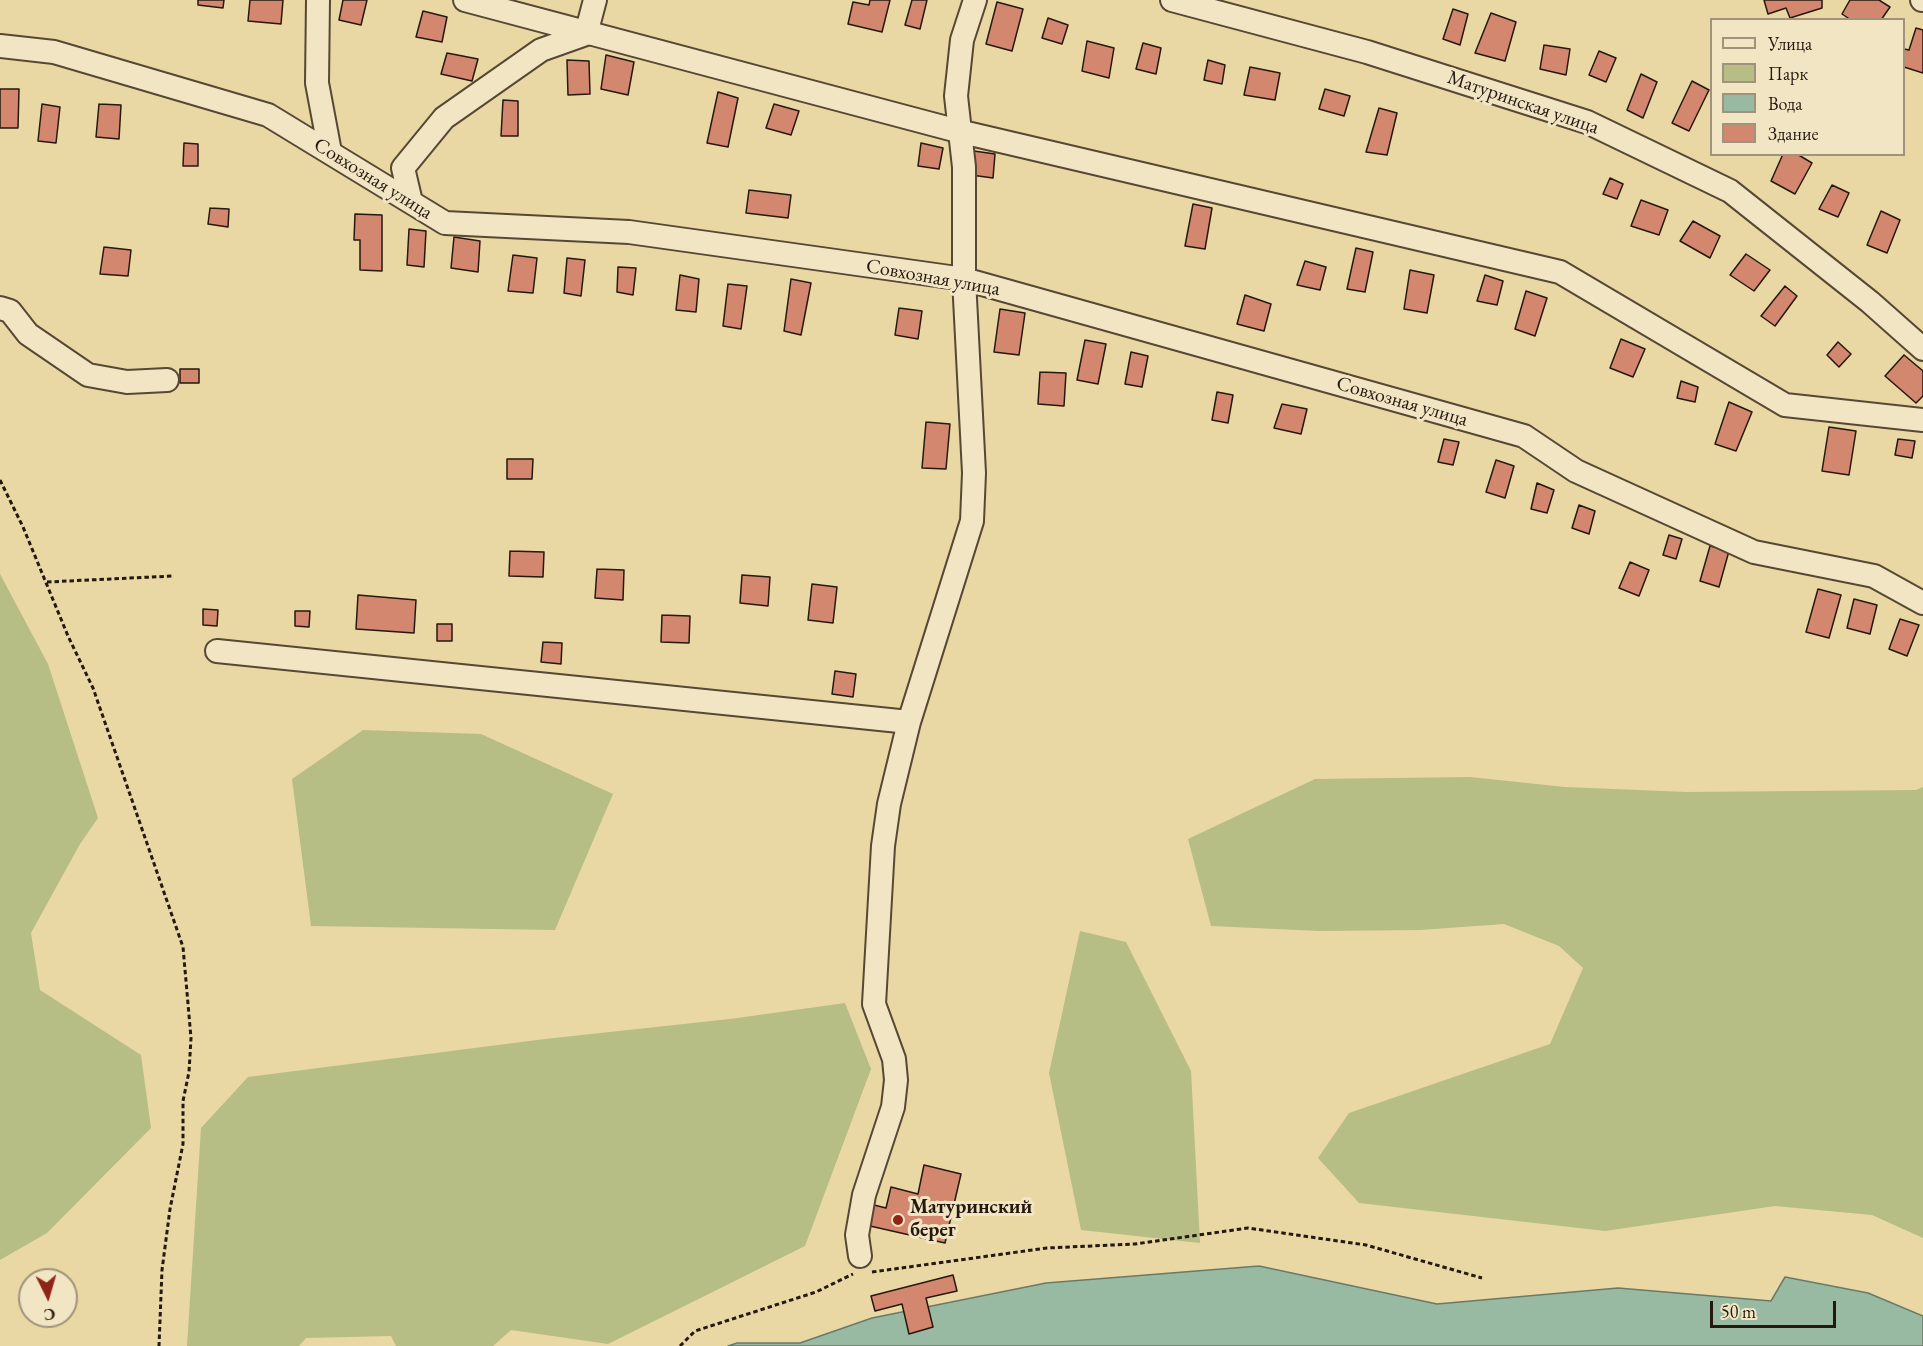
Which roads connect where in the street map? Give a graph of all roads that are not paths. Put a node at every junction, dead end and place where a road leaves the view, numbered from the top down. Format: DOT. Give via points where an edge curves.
graph roads {
  1 [pos="318,0"];
  2 [pos="465,0"];
  3 [pos="595,0"];
  4 [pos="975,0"];
  5 [pos="1172,0"];
  6 [pos="586,34"];
  7 [pos="0,46"];
  8 [pos="958,131"];
  9 [pos="330,152"];
  10 [pos="411,202"];
  11 [pos="964,279"];
  12 [pos="0,308"];
  13 [pos="1923,349"];
  14 [pos="166,380"];
  15 [pos="1923,420"];
  16 [pos="1923,603"];
  17 [pos="217,651"];
  18 [pos="909,722"];
  19 [pos="863,1267"];
  1 -- 9 [label="street" via="317,83"];
  2 -- 6 [label="street"];
  3 -- 6 [label="street"];
  4 -- 8 [label="street" via="962,40 956,96"];
  5 -- 13 [label="street, Матуринская улица" via="1367,52 1587,122 1730,191"];
  6 -- 8 [label="street"];
  6 -- 10 [label="street" via="541,50 444,118 403,168"];
  7 -- 9 [label="street, Совхозная улица" via="54,52 268,115"];
  8 -- 11 [label="street" via="964,167"];
  8 -- 15 [label="street" via="1560,272 1785,405"];
  9 -- 10 [label="street, Совхозная улица"];
  10 -- 11 [label="street, Совхозная улица" via="445,223 628,232"];
  11 -- 16 [label="street, Совхозная улица" via="1524,436 1576,471 1754,552 1874,576"];
  11 -- 18 [label="street" via="974,473 972,521"];
  12 -- 14 [label="street" via="9,311 28,334 88,375 127,382"];
  17 -- 18 [label="street"];
  18 -- 19 [label="street" via="883,846 873,977 874,1004 894,1059 896,1080 891,1116 864,1194 857,1235"];
}
